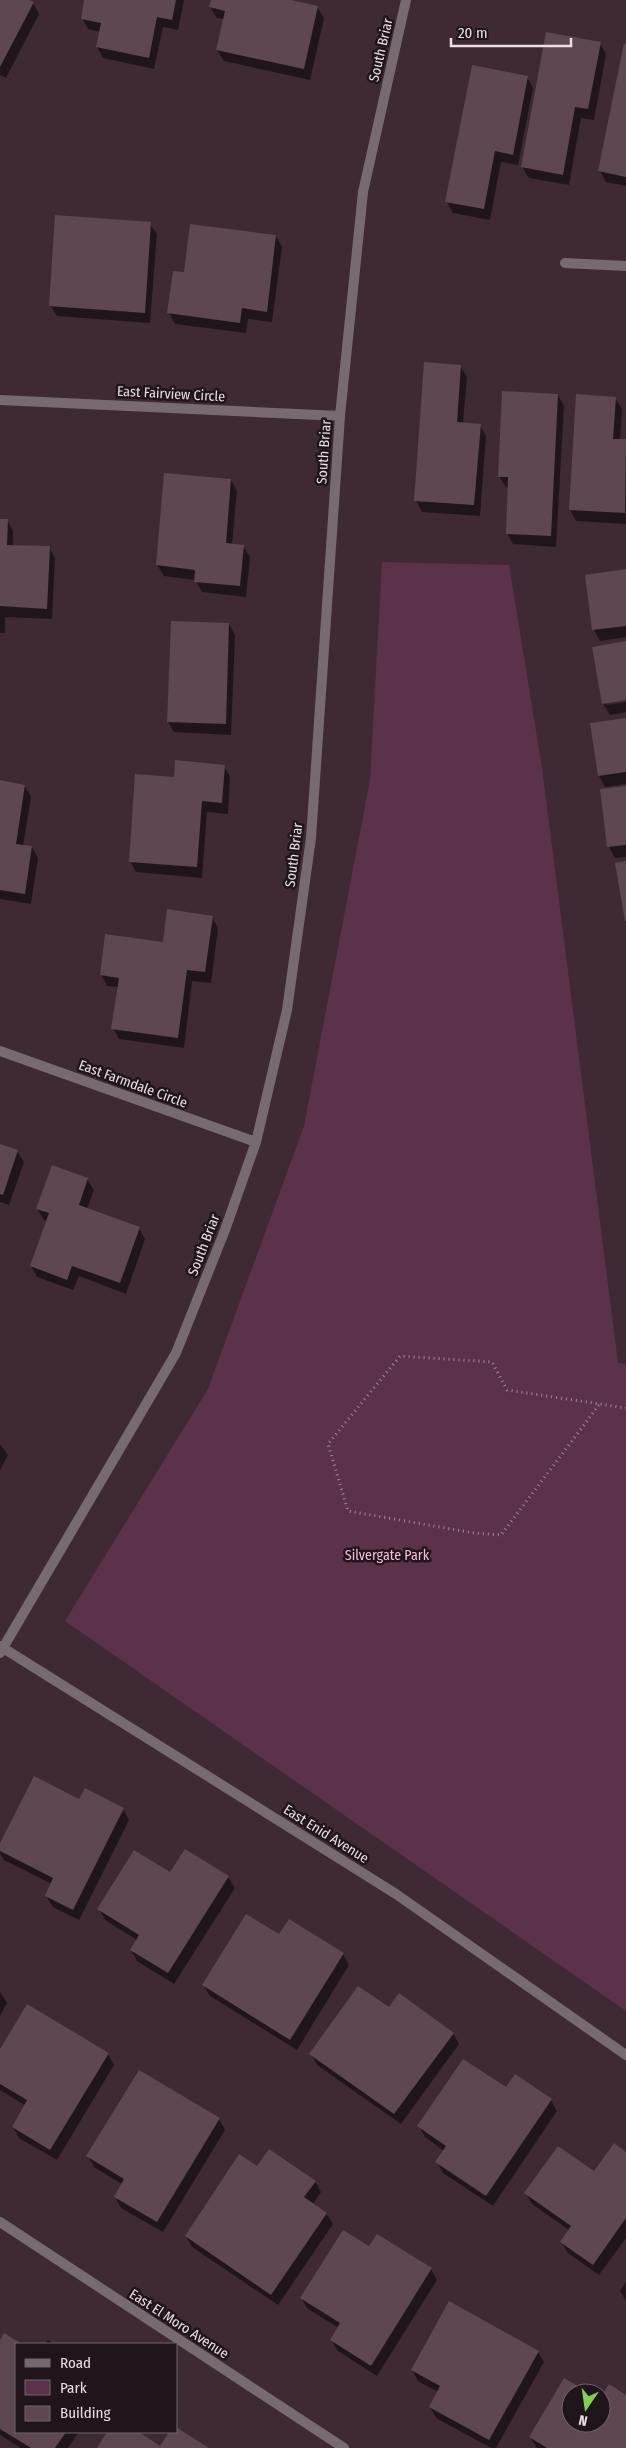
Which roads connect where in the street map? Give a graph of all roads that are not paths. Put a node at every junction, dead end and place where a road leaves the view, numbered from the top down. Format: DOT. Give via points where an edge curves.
graph roads {
  1 [pos="406,0"];
  2 [pos="565,263"];
  3 [pos="626,266"];
  4 [pos="0,400"];
  5 [pos="340,416"];
  6 [pos="0,1051"];
  7 [pos="256,1142"];
  8 [pos="1,1649"];
  9 [pos="626,2055"];
  10 [pos="0,2222"];
  11 [pos="344,2448"];
  1 -- 5 [label="street, South Briar" via="363,192"];
  2 -- 3 [label="street"];
  4 -- 5 [label="street, East Fairview Circle"];
  5 -- 7 [label="street, South Briar" via="311,838 286,1010"];
  6 -- 7 [label="street, East Farmdale Circle"];
  7 -- 8 [label="street, South Briar" via="176,1353"];
  8 -- 9 [label="street, East Enid Avenue" via="396,1894"];
  10 -- 11 [label="street, East El Moro Avenue"];
}
